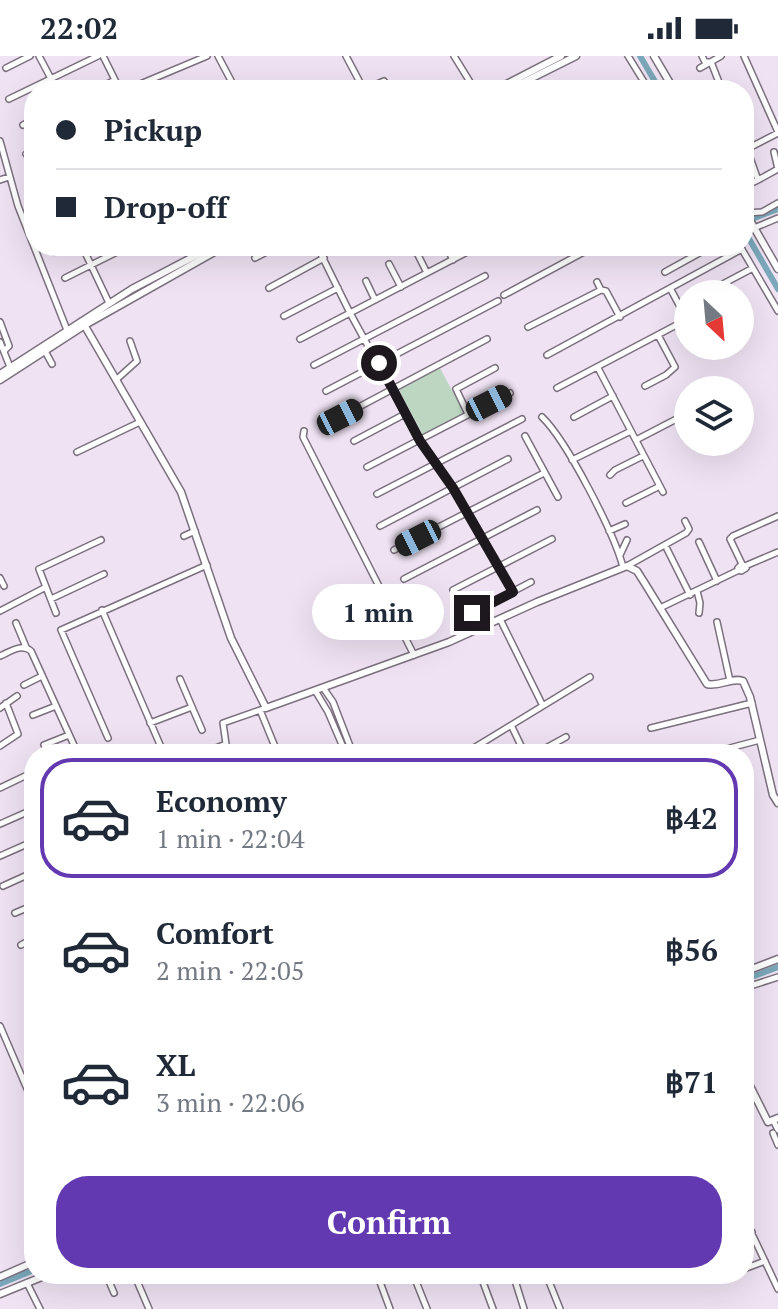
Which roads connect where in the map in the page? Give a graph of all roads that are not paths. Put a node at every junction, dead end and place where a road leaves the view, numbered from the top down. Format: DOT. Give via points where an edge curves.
graph roads {
  1 [pos="30,56"];
  2 [pos="39,56"];
  3 [pos="207,56"];
  4 [pos="218,56"];
  5 [pos="355,56"];
  6 [pos="454,56"];
  7 [pos="561,56"];
  8 [pos="576,56"];
  9 [pos="628,56"];
  10 [pos="654,56"];
  11 [pos="702,56"];
  12 [pos="721,56"];
  13 [pos="744,56"];
  14 [pos="104,57"];
  15 [pos="347,58"];
  16 [pos="711,62"];
  17 [pos="6,68"];
  18 [pos="700,68"];
  19 [pos="50,79"];
  20 [pos="115,80"];
  21 [pos="149,80"];
  22 [pos="231,80"];
  23 [pos="359,80"];
  24 [pos="469,80"];
  25 [pos="514,80"];
  26 [pos="528,80"];
  27 [pos="643,80"];
  28 [pos="668,80"];
  29 [pos="718,80"];
  30 [pos="24,92"];
  31 [pos="9,99"];
  32 [pos="778,132"];
  33 [pos="0,141"];
  34 [pos="754,144"];
  35 [pos="1,150"];
  36 [pos="774,152"];
  37 [pos="754,170"];
  38 [pos="9,177"];
  39 [pos="0,180"];
  40 [pos="758,180"];
  41 [pos="754,182"];
  42 [pos="778,203"];
  43 [pos="754,213"];
  44 [pos="24,217"];
  45 [pos="778,218"];
  46 [pos="754,227"];
  47 [pos="754,229"];
  48 [pos="39,256"];
  49 [pos="86,256"];
  50 [pos="110,256"];
  51 [pos="196,256"];
  52 [pos="207,256"];
  53 [pos="259,256"];
  54 [pos="418,256"];
  55 [pos="451,256"];
  56 [pos="460,256"];
  57 [pos="576,256"];
  58 [pos="694,256"];
  59 [pos="727,256"];
  60 [pos="746,256"];
  61 [pos="255,258"];
  62 [pos="324,258"];
  63 [pos="453,260"];
  64 [pos="389,264"];
  65 [pos="91,266"];
  66 [pos="753,268"];
  67 [pos="778,269"];
  68 [pos="665,272"];
  69 [pos="427,273"];
  70 [pos="485,276"];
  71 [pos="65,278"];
  72 [pos="730,280"];
  73 [pos="366,281"];
  74 [pos="597,282"];
  75 [pos="401,287"];
  76 [pos="269,288"];
  77 [pos="338,288"];
  78 [pos="670,288"];
  79 [pos="601,290"];
  80 [pos="504,295"];
  81 [pos="674,295"];
  82 [pos="375,300"];
  83 [pos="498,301"];
  84 [pos="109,303"];
  85 [pos="778,311"];
  86 [pos="350,313"];
  87 [pos="284,316"];
  88 [pos="620,317"];
  89 [pos="0,322"];
  90 [pos="84,323"];
  91 [pos="674,326"];
  92 [pos="528,327"];
  93 [pos="67,330"];
  94 [pos="658,335"];
  95 [pos="364,338"];
  96 [pos="300,339"];
  97 [pos="487,339"];
  98 [pos="130,341"];
  99 [pos="0,342"];
  100 [pos="4,351"];
  101 [pos="45,351"];
  102 [pos="547,355"];
  103 [pos="379,363"];
  104 [pos="52,364"];
  105 [pos="314,365"];
  106 [pos="10,367"];
  107 [pos="495,368"];
  108 [pos="598,368"];
  109 [pos="0,374"];
  110 [pos="117,379"];
  111 [pos="0,380"];
  112 [pos="645,386"];
  113 [pos="557,388"];
  114 [pos="393,390"];
  115 [pos="326,391"];
  116 [pos="510,393"];
  117 [pos="613,396"];
  118 [pos="405,414"];
  119 [pos="468,414"];
  120 [pos="340,417"];
  121 [pos="542,417"];
  122 [pos="574,417"];
  123 [pos="522,419"];
  124 [pos="674,420"];
  125 [pos="141,421"];
  126 [pos="304,431"];
  127 [pos="631,431"];
  128 [pos="525,436"];
  129 [pos="636,440"];
  130 [pos="354,441"];
  131 [pos="420,441"];
  132 [pos="77,452"];
  133 [pos="643,456"];
  134 [pos="508,459"];
  135 [pos="572,460"];
  136 [pos="437,463"];
  137 [pos="367,467"];
  138 [pos="544,473"];
  139 [pos="610,475"];
  140 [pos="453,488"];
  141 [pos="377,494"];
  142 [pos="558,497"];
  143 [pos="626,503"];
  144 [pos="537,510"];
  145 [pos="467,513"];
  146 [pos="778,516"];
  147 [pos="685,521"];
  148 [pos="625,524"];
  149 [pos="380,526"];
  150 [pos="196,531"];
  151 [pos="609,531"];
  152 [pos="184,536"];
  153 [pos="482,539"];
  154 [pos="552,539"];
  155 [pos="101,540"];
  156 [pos="627,540"];
  157 [pos="699,542"];
  158 [pos="667,549"];
  159 [pos="394,550"];
  160 [pos="778,552"];
  161 [pos="619,556"];
  162 [pos="207,565"];
  163 [pos="497,567"];
  164 [pos="625,567"];
  165 [pos="742,567"];
  166 [pos="104,574"];
  167 [pos="0,578"];
  168 [pos="404,579"];
  169 [pos="717,581"];
  170 [pos="531,582"];
  171 [pos="4,586"];
  172 [pos="46,587"];
  173 [pos="453,590"];
  174 [pos="697,591"];
  175 [pos="513,592"];
  176 [pos="690,595"];
  177 [pos="51,600"];
  178 [pos="660,608"];
  179 [pos="102,610"];
  180 [pos="0,611"];
  181 [pos="56,613"];
  182 [pos="472,613"];
  183 [pos="699,613"];
  184 [pos="500,619"];
  185 [pos="717,622"];
  186 [pos="16,623"];
  187 [pos="26,647"];
  188 [pos="414,655"];
  189 [pos="0,656"];
  190 [pos="42,676"];
  191 [pos="590,677"];
  192 [pos="180,679"];
  193 [pos="730,681"];
  194 [pos="24,685"];
  195 [pos="324,689"];
  196 [pos="316,692"];
  197 [pos="17,696"];
  198 [pos="752,703"];
  199 [pos="542,704"];
  200 [pos="3,706"];
  201 [pos="56,706"];
  202 [pos="192,707"];
  203 [pos="263,709"];
  204 [pos="33,715"];
  205 [pos="150,723"];
  206 [pos="512,727"];
  207 [pos="651,728"];
  208 [pos="202,730"];
  209 [pos="69,735"];
  210 [pos="566,737"];
  211 [pos="108,738"];
  212 [pos="760,740"];
  213 [pos="46,744"];
  214 [pos="73,744"];
  215 [pos="160,744"];
  216 [pos="226,744"];
  217 [pos="275,744"];
  218 [pos="342,744"];
  219 [pos="349,744"];
  220 [pos="482,744"];
  221 [pos="520,744"];
  222 [pos="553,744"];
  223 [pos="745,744"];
  224 [pos="0,746"];
  225 [pos="24,776"];
  226 [pos="0,788"];
  227 [pos="778,803"];
  228 [pos="24,813"];
  229 [pos="0,824"];
  230 [pos="24,845"];
  231 [pos="0,856"];
  232 [pos="24,877"];
  233 [pos="3,886"];
  234 [pos="24,909"];
  235 [pos="15,913"];
  236 [pos="24,943"];
  237 [pos="21,945"];
  238 [pos="778,959"];
  239 [pos="754,968"];
  240 [pos="778,977"];
  241 [pos="754,985"];
  242 [pos="0,1026"];
  243 [pos="24,1082"];
  244 [pos="754,1091"];
  245 [pos="772,1121"];
  246 [pos="775,1132"];
  247 [pos="778,1145"];
  248 [pos="754,1236"];
  249 [pos="765,1261"];
  250 [pos="754,1265"];
  251 [pos="24,1266"];
  252 [pos="0,1277"];
  253 [pos="25,1284"];
  254 [pos="28,1284"];
  255 [pos="110,1284"];
  256 [pos="138,1284"];
  257 [pos="381,1284"];
  258 [pos="417,1284"];
  259 [pos="484,1284"];
  260 [pos="516,1284"];
  261 [pos="550,1284"];
  262 [pos="778,1289"];
  263 [pos="114,1293"];
  264 [pos="0,1294"];
  265 [pos="40,1309"];
  266 [pos="149,1309"];
  267 [pos="390,1309"];
  268 [pos="427,1309"];
  269 [pos="493,1309"];
  270 [pos="524,1309"];
  271 [pos="560,1309"];
  1 -- 17 [label="street"];
  2 -- 19 [label="street"];
  3 -- 21 [label="street"];
  4 -- 22 [label="street"];
  5 -- 15 [label="street"];
  6 -- 24 [label="street"];
  7 -- 25 [label="street"];
  8 -- 26 [label="street"];
  9 -- 27 [label="street"];
  10 -- 28 [label="street"];
  11 -- 16 [label="street"];
  12 -- 16 [label="street"];
  13 -- 32 [label="street"];
  14 -- 19 [label="street"];
  14 -- 20 [label="street"];
  15 -- 23 [label="street"];
  16 -- 18 [label="street"];
  16 -- 29 [label="street"];
  30 -- 31 [label="street"];
  32 -- 34 [label="street"];
  33 -- 35 [label="street"];
  35 -- 38 [label="street"];
  36 -- 40 [label="street" via="778,169"];
  37 -- 40 [label="street"];
  38 -- 39 [label="street"];
  38 -- 44 [label="street"];
  40 -- 41 [label="street"];
  42 -- 43 [label="street"];
  45 -- 46 [label="street"];
  47 -- 67 [label="street"];
  48 -- 93 [label="street"];
  49 -- 65 [label="street"];
  50 -- 65 [label="street"];
  51 -- 84 [label="street"];
  52 -- 90 [label="street"];
  53 -- 61 [label="street"];
  54 -- 69 [label="street"];
  55 -- 63 [label="street"];
  56 -- 63 [label="street"];
  57 -- 80 [label="street"];
  58 -- 68 [label="street"];
  59 -- 78 [label="street"];
  60 -- 66 [label="street"];
  62 -- 76 [label="street"];
  62 -- 77 [label="street"];
  63 -- 69 [label="street"];
  64 -- 75 [label="street"];
  65 -- 71 [label="street"];
  65 -- 84 [label="street"];
  66 -- 72 [label="street"];
  66 -- 85 [label="street"];
  69 -- 75 [label="street"];
  70 -- 95 [label="street"];
  73 -- 82 [label="street"];
  74 -- 79 [label="street"];
  75 -- 82 [label="street"];
  77 -- 86 [label="street"];
  77 -- 87 [label="street"];
  78 -- 81 [label="street"];
  78 -- 88 [label="street"];
  79 -- 88 [label="street"];
  79 -- 92 [label="street"];
  82 -- 86 [label="street"];
  83 -- 103 [label="street"];
  84 -- 90 [label="street"];
  86 -- 95 [label="street"];
  86 -- 96 [label="street"];
  88 -- 102 [label="street"];
  89 -- 100 [label="street" via="9,346"];
  90 -- 93 [label="street"];
  90 -- 101 [label="street"];
  90 -- 110 [label="street"];
  91 -- 94 [label="street"];
  93 -- 106 [label="street"];
  94 -- 108 [label="street"];
  94 -- 112 [label="street" via="675,367"];
  95 -- 103 [label="street"];
  95 -- 105 [label="street"];
  97 -- 114 [label="street"];
  98 -- 110 [label="street" via="137,361"];
  99 -- 100 [label="street"];
  100 -- 106 [label="street"];
  101 -- 104 [label="street"];
  101 -- 111 [label="street"];
  103 -- 114 [label="street"];
  103 -- 115 [label="street"];
  106 -- 109 [label="street"];
  107 -- 119 [label="street" via="456,389"];
  108 -- 113 [label="street"];
  108 -- 117 [label="street"];
  110 -- 125 [label="street"];
  114 -- 118 [label="street"];
  114 -- 120 [label="street"];
  116 -- 119 [label="street"];
  117 -- 122 [label="street"];
  117 -- 127 [label="street"];
  118 -- 130 [label="street"];
  118 -- 131 [label="street"];
  119 -- 131 [label="street"];
  121 -- 135 [label="street"];
  123 -- 136 [label="street"];
  124 -- 129 [label="street"];
  125 -- 132 [label="street"];
  125 -- 150 [label="street" via="181,492"];
  126 -- 188 [label="street"];
  127 -- 129 [label="street"];
  127 -- 135 [label="street"];
  128 -- 138 [label="street"];
  129 -- 133 [label="street"];
  131 -- 136 [label="street"];
  131 -- 137 [label="street"];
  133 -- 139 [label="street"];
  133 -- 143 [label="street" via="661,489"];
  134 -- 140 [label="street"];
  135 -- 151 [label="street"];
  136 -- 140 [label="street"];
  136 -- 141 [label="street"];
  138 -- 142 [label="street"];
  138 -- 145 [label="street"];
  140 -- 145 [label="street"];
  140 -- 149 [label="street"];
  144 -- 153 [label="street"];
  145 -- 153 [label="street"];
  145 -- 159 [label="street"];
  146 -- 165 [label="street" via="730,539"];
  147 -- 164 [label="street" via="686,533"];
  148 -- 151 [label="street"];
  150 -- 152 [label="street"];
  150 -- 162 [label="street"];
  151 -- 161 [label="street"];
  153 -- 163 [label="street"];
  153 -- 168 [label="street"];
  154 -- 163 [label="street"];
  155 -- 172 [label="street" via="39,569"];
  156 -- 161 [label="street"];
  157 -- 169 [label="street"];
  158 -- 176 [label="street"];
  160 -- 165 [label="street"];
  161 -- 164 [label="street"];
  162 -- 179 [label="street"];
  162 -- 203 [label="street" via="231,638"];
  163 -- 173 [label="street"];
  163 -- 175 [label="street"];
  164 -- 178 [label="street" via="637,571"];
  164 -- 184 [label="street"];
  165 -- 169 [label="street"];
  166 -- 177 [label="street"];
  167 -- 171 [label="street"];
  169 -- 174 [label="street"];
  170 -- 175 [label="street"];
  172 -- 177 [label="street"];
  172 -- 180 [label="street"];
  174 -- 176 [label="street"];
  174 -- 183 [label="street"];
  175 -- 182 [label="street"];
  176 -- 178 [label="street"];
  177 -- 181 [label="street"];
  178 -- 193 [label="street" via="707,684"];
  179 -- 205 [label="street"];
  179 -- 211 [label="street" via="61,630"];
  184 -- 188 [label="street"];
  184 -- 199 [label="street"];
  185 -- 193 [label="street"];
  186 -- 187 [label="street"];
  187 -- 189 [label="street"];
  187 -- 190 [label="street"];
  188 -- 195 [label="street"];
  190 -- 194 [label="street"];
  190 -- 201 [label="street"];
  191 -- 199 [label="street"];
  192 -- 202 [label="street"];
  193 -- 198 [label="street" via="743,681"];
  195 -- 196 [label="street"];
  195 -- 219 [label="street"];
  196 -- 203 [label="street"];
  196 -- 218 [label="street"];
  197 -- 200 [label="street"];
  198 -- 207 [label="street"];
  198 -- 212 [label="street"];
  199 -- 206 [label="street"];
  200 -- 224 [label="street" via="18,734"];
  201 -- 204 [label="street"];
  201 -- 209 [label="street"];
  202 -- 205 [label="street"];
  202 -- 208 [label="street"];
  203 -- 216 [label="street" via="223,723"];
  203 -- 217 [label="street"];
  205 -- 215 [label="street"];
  206 -- 220 [label="street"];
  206 -- 221 [label="street"];
  209 -- 213 [label="street"];
  209 -- 214 [label="street"];
  210 -- 222 [label="street"];
  212 -- 223 [label="street"];
  212 -- 227 [label="street"];
  225 -- 226 [label="street"];
  228 -- 229 [label="street"];
  230 -- 231 [label="street"];
  232 -- 233 [label="street"];
  234 -- 235 [label="street"];
  236 -- 237 [label="street"];
  238 -- 239 [label="street"];
  240 -- 241 [label="street"];
  242 -- 243 [label="street"];
  244 -- 245 [label="street"];
  245 -- 246 [label="street"];
  246 -- 247 [label="street"];
  248 -- 249 [label="street"];
  249 -- 250 [label="street"];
  249 -- 262 [label="street"];
  251 -- 252 [label="street"];
  253 -- 264 [label="street"];
  254 -- 265 [label="street"];
  255 -- 263 [label="street"];
  256 -- 266 [label="street"];
  257 -- 267 [label="street"];
  258 -- 268 [label="street"];
  259 -- 269 [label="street"];
  260 -- 270 [label="street"];
  261 -- 271 [label="street"];
}
